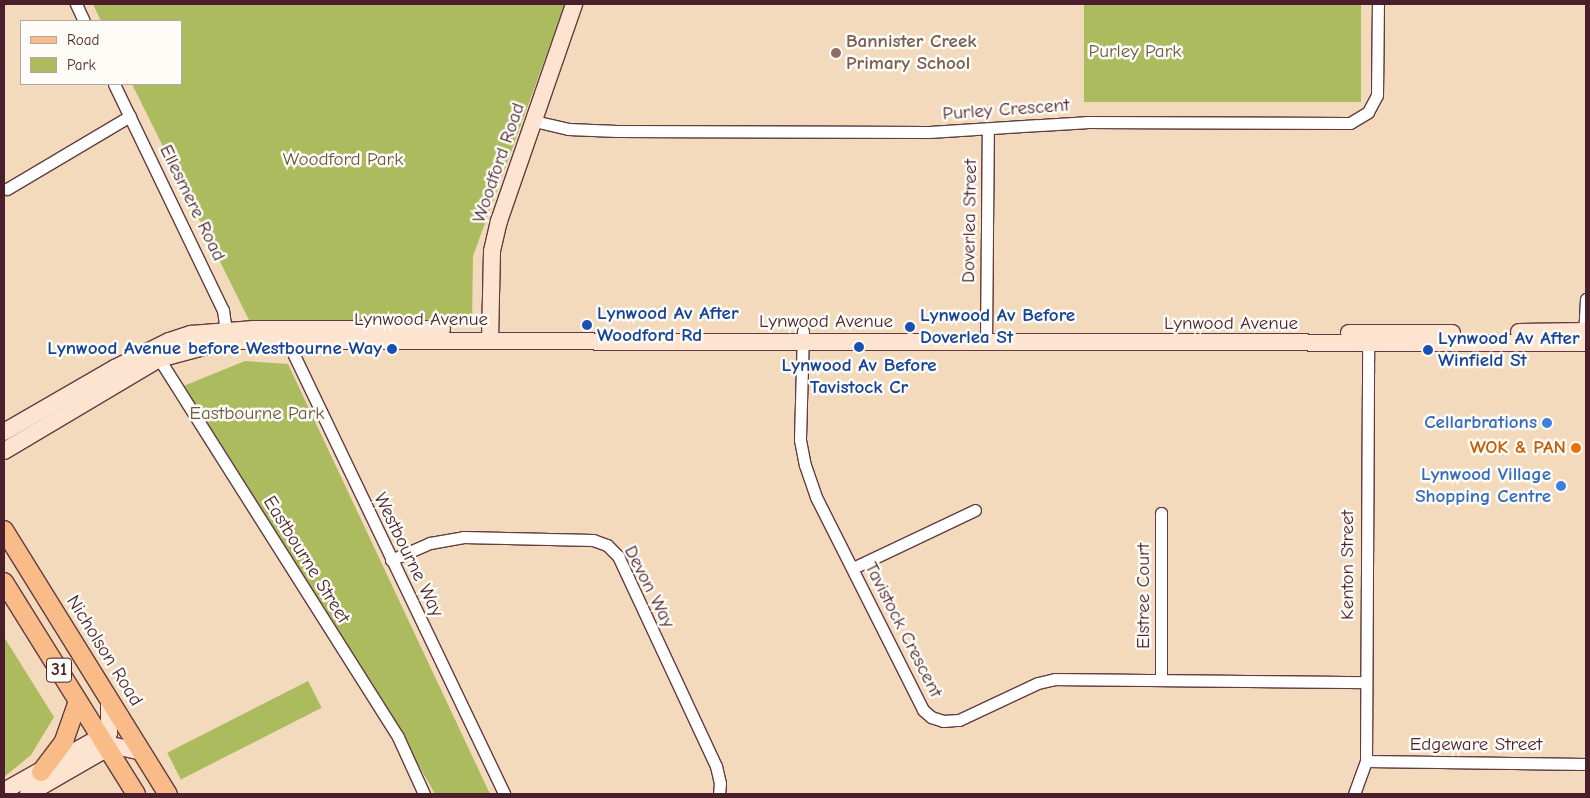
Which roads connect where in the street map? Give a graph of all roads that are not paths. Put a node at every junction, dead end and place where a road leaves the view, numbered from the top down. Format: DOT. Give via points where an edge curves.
graph roads {
  1 [pos="76,4"];
  2 [pos="574,4"];
  3 [pos="1378,4"];
  4 [pos="84,20"];
  5 [pos="114,85"];
  6 [pos="130,116"];
  7 [pos="534,122"];
  8 [pos="988,130"];
  9 [pos="7,189"];
  10 [pos="1586,299"];
  11 [pos="288,334"];
  12 [pos="227,335"];
  13 [pos="490,335"];
  14 [pos="803,336"];
  15 [pos="986,337"];
  16 [pos="1585,337"];
  17 [pos="1368,339"];
  18 [pos="156,354"];
  19 [pos="4,432"];
  20 [pos="4,451"];
  21 [pos="975,510"];
  22 [pos="1162,513"];
  23 [pos="4,530"];
  24 [pos="391,560"];
  25 [pos="853,568"];
  26 [pos="4,582"];
  27 [pos="1161,680"];
  28 [pos="1366,682"];
  29 [pos="109,699"];
  30 [pos="78,701"];
  31 [pos="104,742"];
  32 [pos="142,752"];
  33 [pos="1366,761"];
  34 [pos="1586,764"];
  35 [pos="41,772"];
  36 [pos="4,791"];
  37 [pos="28,794"];
  38 [pos="136,794"];
  39 [pos="168,794"];
  40 [pos="424,794"];
  41 [pos="504,794"];
  42 [pos="719,794"];
  43 [pos="1354,794"];
  1 -- 4 [label="street"];
  2 -- 7 [label="street, Woodford Road"];
  3 -- 8 [label="street, Purley Crescent" via="1377,95 1368,112 1350,123 1086,122"];
  5 -- 6 [label="street, Ellesmere Road"];
  6 -- 9 [label="street"];
  6 -- 12 [label="street, Ellesmere Road" via="223,310"];
  7 -- 8 [label="street, Purley Crescent" via="568,129 617,131"];
  7 -- 13 [label="street, Woodford Road" via="492,251"];
  8 -- 15 [label="street, Doverlea Street"];
  10 -- 16 [label="street"];
  11 -- 12 [label="street, Lynwood Avenue"];
  11 -- 13 [label="street, Lynwood Avenue"];
  11 -- 24 [label="street, Westbourne Way"];
  12 -- 18 [label="street, Lynwood Avenue" via="191,334"];
  13 -- 14 [label="street, Lynwood Avenue"];
  14 -- 15 [label="street, Lynwood Avenue"];
  14 -- 25 [label="street, Tavistock Crescent" via="800,440 805,465 816,497"];
  15 -- 17 [label="street, Lynwood Avenue"];
  16 -- 17 [label="street, Lynwood Avenue"];
  17 -- 28 [label="street, Kenton Street"];
  18 -- 19 [label="street, Lynwood Avenue"];
  18 -- 20 [label="street, Lynwood Avenue"];
  18 -- 40 [label="street, Eastbourne Street" via="398,737"];
  21 -- 25 [label="street"];
  22 -- 27 [label="street, Elstree Court"];
  23 -- 29 [label="main road, Nicholson Road / 31"];
  24 -- 41 [label="street, Westbourne Way"];
  24 -- 42 [label="street, Devon Way" via="430,543 463,536 593,540 607,546 618,556 716,766"];
  25 -- 27 [label="street, Tavistock Crescent" via="923,710 931,717 943,721 959,720 1038,683 1055,679"];
  26 -- 30 [label="main road, 31"];
  27 -- 28 [label="street, Tavistock Crescent"];
  28 -- 33 [label="street, Kenton Street"];
  29 -- 31 [label="street" via="110,724"];
  29 -- 32 [label="main road, Nicholson Road / 31"];
  30 -- 31 [label="main road, 31"];
  30 -- 35 [label="main road" via="74,720 64,741"];
  31 -- 32 [label="street"];
  31 -- 35 [label="street" via="93,741"];
  31 -- 37 [label="street" via="101,752"];
  31 -- 38 [label="main road, 31"];
  32 -- 39 [label="main road, Nicholson Road / 31"];
  33 -- 34 [label="street, Edgeware Street"];
  33 -- 43 [label="street, Kenton Street"];
  35 -- 36 [label="street"];
}
